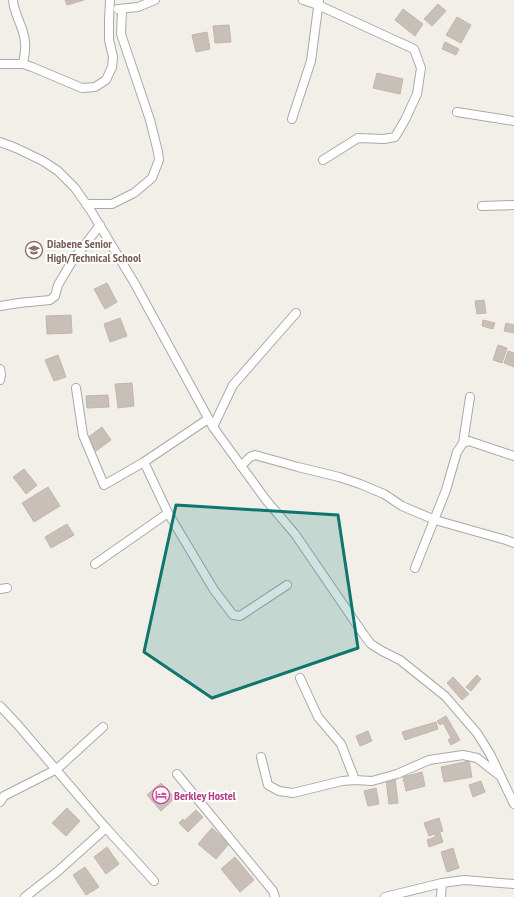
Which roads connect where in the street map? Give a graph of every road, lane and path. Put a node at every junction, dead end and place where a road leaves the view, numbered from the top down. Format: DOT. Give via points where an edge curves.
graph roads {
  1 [pos="13,0"];
  2 [pos="155,0"];
  3 [pos="303,0"];
  4 [pos="319,2"];
  5 [pos="110,4"];
  6 [pos="122,9"];
  7 [pos="0,64"];
  8 [pos="23,64"];
  9 [pos="457,112"];
  10 [pos="292,119"];
  11 [pos="514,121"];
  12 [pos="0,142"];
  13 [pos="323,160"];
  14 [pos="86,204"];
  15 [pos="514,205"];
  16 [pos="482,206"];
  17 [pos="100,225"];
  18 [pos="0,306"];
  19 [pos="296,313"];
  20 [pos="0,369"];
  21 [pos="0,380"];
  22 [pos="76,388"];
  23 [pos="470,398"];
  24 [pos="208,419"];
  25 [pos="213,428"];
  26 [pos="463,443"];
  27 [pos="514,456"];
  28 [pos="144,462"];
  29 [pos="240,466"];
  30 [pos="168,513"];
  31 [pos="435,520"];
  32 [pos="514,543"];
  33 [pos="95,564"];
  34 [pos="415,568"];
  35 [pos="287,585"];
  36 [pos="300,678"];
  37 [pos="0,706"];
  38 [pos="104,727"];
  39 [pos="261,757"];
  40 [pos="57,769"];
  41 [pos="177,774"];
  42 [pos="501,776"];
  43 [pos="355,780"];
  44 [pos="514,801"];
  45 [pos="0,802"];
  46 [pos="106,828"];
  47 [pos="154,881"];
  48 [pos="442,883"];
  49 [pos="514,884"];
  50 [pos="25,897"];
  51 [pos="275,897"];
  52 [pos="385,897"];
  53 [pos="441,897"];
  1 -- 8 [label="street" via="25,43"];
  2 -- 6 [label="street" via="138,7"];
  3 -- 4 [label="street"];
  4 -- 10 [label="street" via="311,61"];
  4 -- 13 [label="street" via="414,50 421,68 417,94 395,137 358,138"];
  5 -- 6 [label="street"];
  5 -- 8 [label="street" via="109,40 112,67 106,80 95,86 82,88"];
  6 -- 14 [label="street" via="121,34 150,120 159,160 152,178 134,193 112,204"];
  7 -- 8 [label="street"];
  9 -- 11 [label="street"];
  12 -- 14 [label="street" via="58,171"];
  14 -- 17 [label="street"];
  15 -- 16 [label="street"];
  17 -- 18 [label="street" via="71,263 58,285 55,296 50,300"];
  17 -- 24 [label="street" via="157,323"];
  19 -- 25 [label="street" via="233,385"];
  20 -- 21 [label="street"];
  22 -- 28 [label="street" via="83,435 104,485"];
  23 -- 26 [label="street"];
  24 -- 25 [label="street"];
  24 -- 28 [label="street"];
  25 -- 29 [label="street"];
  26 -- 27 [label="street" via="469,441"];
  26 -- 31 [label="street" via="457,452"];
  28 -- 30 [label="street"];
  29 -- 31 [label="street" via="256,455 339,477 384,494 402,506"];
  29 -- 42 [label="street" via="296,534 371,644 400,660 445,696 477,733"];
  30 -- 33 [label="street"];
  30 -- 35 [label="street" via="232,615 240,616"];
  31 -- 32 [label="street"];
  31 -- 34 [label="street"];
  36 -- 43 [label="street" via="318,717 341,744"];
  37 -- 40 [label="street"];
  38 -- 40 [label="street"];
  39 -- 43 [label="street" via="268,785 279,791 293,793 342,780"];
  40 -- 45 [label="street" via="4,796"];
  40 -- 46 [label="street"];
  41 -- 51 [label="street" via="246,856"];
  42 -- 43 [label="street" via="477,758 463,755 429,760 397,774 372,781"];
  42 -- 44 [label="street"];
  46 -- 47 [label="street"];
  46 -- 50 [label="street" via="58,872"];
  48 -- 49 [label="street" via="464,880"];
  48 -- 52 [label="street"];
  48 -- 53 [label="street"];
}
